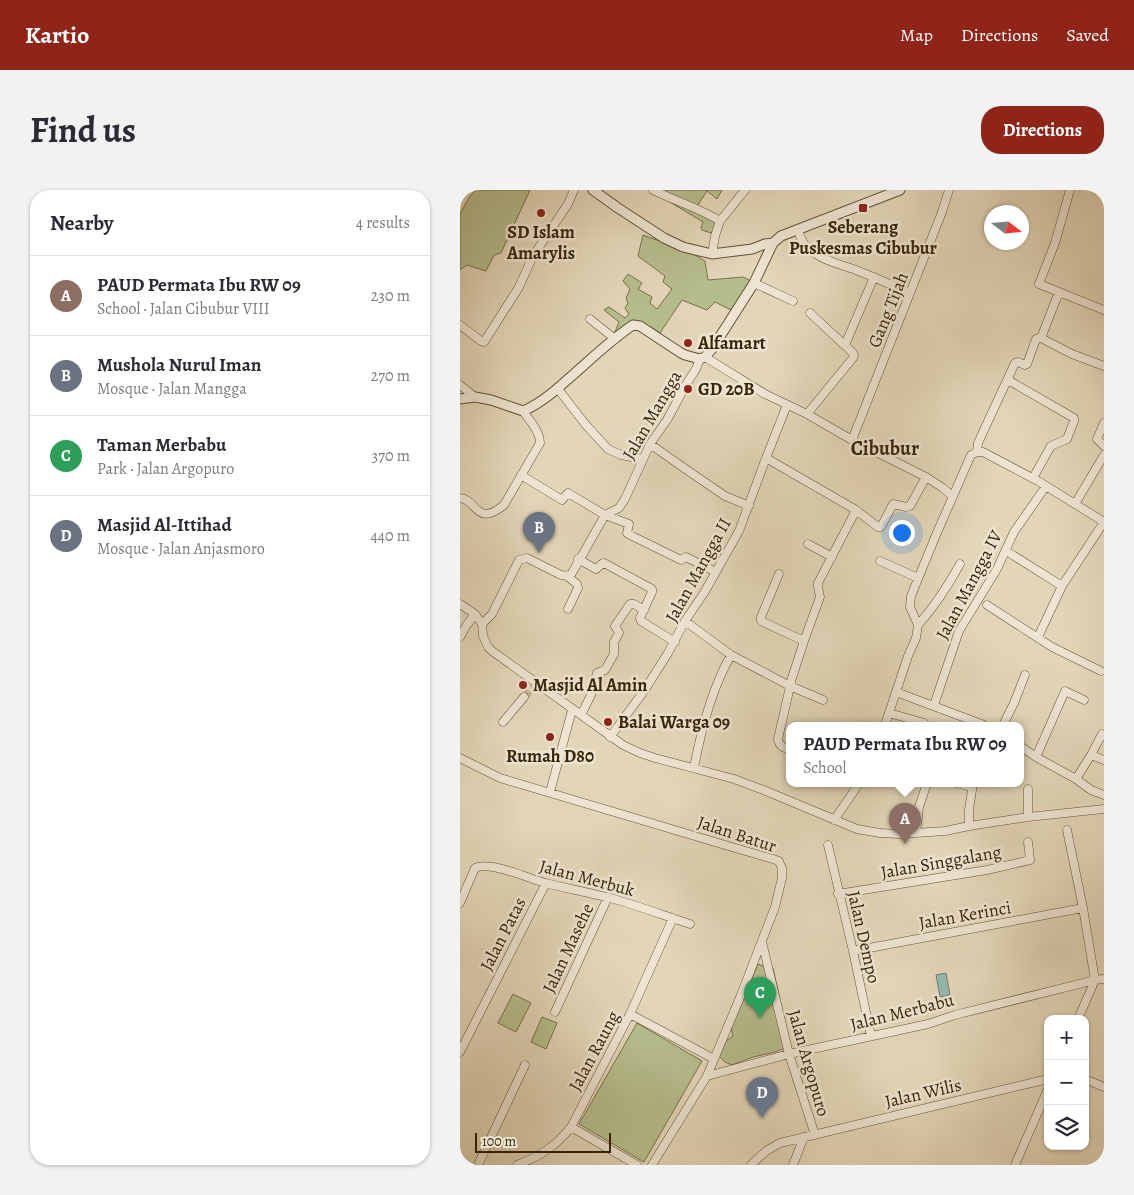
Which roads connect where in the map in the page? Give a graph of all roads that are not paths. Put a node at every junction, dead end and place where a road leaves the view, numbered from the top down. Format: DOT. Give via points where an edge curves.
graph roads {
  1 [pos="574,190"];
  2 [pos="593,190"];
  3 [pos="653,190"];
  4 [pos="745,190"];
  5 [pos="900,190"];
  6 [pos="949,190"];
  7 [pos="1070,190"];
  8 [pos="720,221"];
  9 [pos="798,229"];
  10 [pos="773,243"];
  11 [pos="712,254"];
  12 [pos="874,277"];
  13 [pos="754,283"];
  14 [pos="1059,292"];
  15 [pos="910,293"];
  16 [pos="793,301"];
  17 [pos="1104,310"];
  18 [pos="810,313"];
  19 [pos="590,319"];
  20 [pos="460,324"];
  21 [pos="615,338"];
  22 [pos="1041,338"];
  23 [pos="845,345"];
  24 [pos="702,358"];
  25 [pos="1104,366"];
  26 [pos="1008,380"];
  27 [pos="460,385"];
  28 [pos="558,389"];
  29 [pos="475,397"];
  30 [pos="460,398"];
  31 [pos="787,405"];
  32 [pos="523,411"];
  33 [pos="807,414"];
  34 [pos="1104,423"];
  35 [pos="852,440"];
  36 [pos="650,444"];
  37 [pos="1104,446"];
  38 [pos="977,452"];
  39 [pos="1104,455"];
  40 [pos="766,458"];
  41 [pos="642,459"];
  42 [pos="521,475"];
  43 [pos="926,477"];
  44 [pos="1033,478"];
  45 [pos="1046,486"];
  46 [pos="952,496"];
  47 [pos="460,498"];
  48 [pos="1075,504"];
  49 [pos="749,506"];
  50 [pos="856,510"];
  51 [pos="605,515"];
  52 [pos="1104,522"];
  53 [pos="808,544"];
  54 [pos="1011,554"];
  55 [pos="832,557"];
  56 [pos="578,559"];
  57 [pos="880,561"];
  58 [pos="960,564"];
  59 [pos="716,572"];
  60 [pos="779,574"];
  61 [pos="567,576"];
  62 [pos="918,578"];
  63 [pos="1062,586"];
  64 [pos="460,604"];
  65 [pos="987,605"];
  66 [pos="568,609"];
  67 [pos="644,610"];
  68 [pos="475,614"];
  69 [pos="685,621"];
  70 [pos="482,624"];
  71 [pos="918,625"];
  72 [pos="460,637"];
  73 [pos="1038,637"];
  74 [pos="804,641"];
  75 [pos="674,642"];
  76 [pos="731,655"];
  77 [pos="1101,671"];
  78 [pos="1025,675"];
  79 [pos="790,686"];
  80 [pos="896,692"];
  81 [pos="524,697"];
  82 [pos="823,700"];
  83 [pos="1084,700"];
  84 [pos="934,705"];
  85 [pos="572,710"];
  86 [pos="889,713"];
  87 [pos="580,715"];
  88 [pos="503,722"];
  89 [pos="886,722"];
  90 [pos="920,722"];
  91 [pos="976,722"];
  92 [pos="1004,722"];
  93 [pos="1103,735"];
  94 [pos="610,737"];
  95 [pos="786,748"];
  96 [pos="1024,749"];
  97 [pos="1091,755"];
  98 [pos="460,758"];
  99 [pos="1036,758"];
  100 [pos="1104,760"];
  101 [pos="694,768"];
  102 [pos="1076,779"];
  103 [pos="856,787"];
  104 [pos="926,787"];
  105 [pos="973,787"];
  106 [pos="1028,790"];
  107 [pos="550,792"];
  108 [pos="1104,795"];
  109 [pos="1104,809"];
  110 [pos="1028,818"];
  111 [pos="834,820"];
  112 [pos="970,826"];
  113 [pos="1067,830"];
  114 [pos="916,833"];
  115 [pos="1028,842"];
  116 [pos="828,845"];
  117 [pos="546,883"];
  118 [pos="838,894"];
  119 [pos="608,897"];
  120 [pos="460,903"];
  121 [pos="1083,908"];
  122 [pos="673,918"];
  123 [pos="690,924"];
  124 [pos="762,940"];
  125 [pos="853,951"];
  126 [pos="1104,979"];
  127 [pos="1095,980"];
  128 [pos="555,1012"];
  129 [pos="630,1014"];
  130 [pos="1080,1015"];
  131 [pos="871,1036"];
  132 [pos="460,1052"];
  133 [pos="788,1054"];
  134 [pos="714,1059"];
  135 [pos="525,1065"];
  136 [pos="707,1076"];
  137 [pos="1044,1080"];
  138 [pos="1089,1081"];
  139 [pos="1104,1087"];
  140 [pos="1044,1098"];
  141 [pos="571,1128"];
  142 [pos="815,1135"];
  143 [pos="804,1137"];
  144 [pos="478,1165"];
  145 [pos="517,1165"];
  146 [pos="636,1165"];
  147 [pos="652,1165"];
  148 [pos="751,1165"];
  149 [pos="793,1165"];
  150 [pos="1015,1165"];
  1 -- 20 [label="street" via="484,342"];
  2 -- 11 [label="street" via="672,243"];
  3 -- 8 [label="street"];
  4 -- 8 [label="street"];
  5 -- 9 [label="street"];
  6 -- 15 [label="street, Gang Tijah"];
  7 -- 14 [label="street" via="1039,284"];
  8 -- 11 [label="street"];
  9 -- 10 [label="street"];
  9 -- 12 [label="street" via="805,245 821,258"];
  10 -- 11 [label="street"];
  10 -- 13 [label="street"];
  12 -- 15 [label="street"];
  12 -- 23 [label="street"];
  13 -- 16 [label="street"];
  13 -- 24 [label="street" via="712,349"];
  14 -- 17 [label="street"];
  14 -- 22 [label="street"];
  15 -- 35 [label="street, Gang Tijah"];
  18 -- 23 [label="street"];
  19 -- 21 [label="street"];
  21 -- 24 [label="street" via="633,325 640,326 681,353"];
  21 -- 28 [label="street"];
  22 -- 25 [label="street"];
  22 -- 26 [label="street" via="1036,339 1027,364 1015,363"];
  23 -- 33 [label="street" via="854,355"];
  24 -- 31 [label="street"];
  24 -- 36 [label="street, Jalan Mangga"];
  26 -- 38 [label="street"];
  26 -- 44 [label="street" via="1074,418 1067,439 1051,446"];
  27 -- 29 [label="street"];
  28 -- 32 [label="street"];
  28 -- 41 [label="street" via="608,449"];
  29 -- 30 [label="street"];
  29 -- 32 [label="street"];
  31 -- 33 [label="street"];
  31 -- 40 [label="street, Jalan Mangga II"];
  32 -- 42 [label="street" via="538,433 540,442"];
  33 -- 35 [label="street"];
  34 -- 37 [label="street" via="1096,438"];
  35 -- 43 [label="street"];
  36 -- 41 [label="street, Jalan Mangga"];
  36 -- 49 [label="street" via="725,496"];
  38 -- 44 [label="street" via="983,452"];
  38 -- 46 [label="street" via="971,455"];
  39 -- 48 [label="street"];
  40 -- 49 [label="street, Jalan Mangga II"];
  40 -- 50 [label="street"];
  41 -- 51 [label="street, Jalan Mangga" via="622,504"];
  42 -- 47 [label="street" via="504,505 491,514 482,513 466,499"];
  42 -- 51 [label="street" via="562,500 568,493"];
  43 -- 46 [label="street"];
  43 -- 50 [label="street" via="910,506 893,504 881,527"];
  44 -- 45 [label="street"];
  45 -- 48 [label="street"];
  45 -- 84 [label="street, Jalan Mangga IV" via="1014,532 997,569 959,631"];
  46 -- 62 [label="street"];
  48 -- 52 [label="street"];
  49 -- 59 [label="street, Jalan Mangga II"];
  50 -- 55 [label="street"];
  51 -- 56 [label="street, Jalan Mangga"];
  51 -- 59 [label="street" via="629,524 628,534 681,560 686,557"];
  52 -- 63 [label="street"];
  53 -- 55 [label="street"];
  54 -- 63 [label="street"];
  55 -- 74 [label="street" via="818,584 820,597"];
  56 -- 61 [label="street, Jalan Mangga" via="572,573"];
  56 -- 67 [label="street" via="596,569 604,563 652,589"];
  57 -- 62 [label="street"];
  58 -- 71 [label="street" via="946,590"];
  59 -- 69 [label="street, Jalan Mangga II"];
  60 -- 74 [label="street" via="761,620"];
  61 -- 66 [label="street" via="578,588"];
  61 -- 70 [label="street" via="527,558 519,560 492,614"];
  62 -- 71 [label="street" via="910,602"];
  63 -- 73 [label="street"];
  64 -- 68 [label="street"];
  65 -- 73 [label="street"];
  67 -- 75 [label="street" via="641,621"];
  67 -- 87 [label="street" via="630,604 615,626 619,633 614,642 614,654 605,670 597,673 591,695"];
  68 -- 70 [label="street"];
  68 -- 72 [label="street"];
  69 -- 75 [label="street, Jalan Mangga II"];
  69 -- 76 [label="street"];
  70 -- 85 [label="street" via="483,636 492,651"];
  71 -- 80 [label="street"];
  73 -- 77 [label="street"];
  74 -- 79 [label="street"];
  75 -- 94 [label="street, Jalan Mangga II"];
  76 -- 79 [label="street"];
  76 -- 101 [label="street" via="712,698"];
  78 -- 92 [label="street"];
  79 -- 82 [label="street"];
  79 -- 95 [label="street" via="778,739"];
  80 -- 84 [label="street"];
  80 -- 86 [label="street"];
  81 -- 88 [label="street"];
  83 -- 99 [label="street" via="1065,691"];
  84 -- 91 [label="street"];
  85 -- 87 [label="street"];
  85 -- 107 [label="street"];
  86 -- 89 [label="street"];
  86 -- 90 [label="street"];
  87 -- 94 [label="street"];
  93 -- 97 [label="street"];
  94 -- 101 [label="street" via="640,753"];
  96 -- 99 [label="street"];
  97 -- 100 [label="street"];
  97 -- 102 [label="street"];
  98 -- 107 [label="street, Jalan Batur" via="500,778"];
  99 -- 102 [label="street"];
  101 -- 111 [label="street" via="734,779"];
  102 -- 108 [label="street"];
  103 -- 111 [label="street"];
  104 -- 114 [label="street"];
  105 -- 112 [label="street"];
  106 -- 110 [label="street"];
  107 -- 124 [label="street, Jalan Batur" via="779,861 782,878"];
  109 -- 110 [label="street"];
  110 -- 112 [label="street"];
  111 -- 114 [label="street" via="880,833"];
  112 -- 114 [label="street"];
  113 -- 121 [label="street"];
  115 -- 118 [label="street, Jalan Singgalang" via="1030,860"];
  116 -- 118 [label="street, Jalan Dempo"];
  117 -- 119 [label="street, Jalan Merbuk"];
  117 -- 120 [label="street, Jalan Merbuk" via="482,865 475,868"];
  117 -- 132 [label="street, Jalan Patas"];
  118 -- 125 [label="street, Jalan Dempo"];
  119 -- 122 [label="street, Jalan Merbuk"];
  119 -- 128 [label="street, Jalan Masehe"];
  121 -- 125 [label="street, Jalan Kerinci"];
  121 -- 127 [label="street"];
  122 -- 123 [label="street, Jalan Merbuk"];
  122 -- 129 [label="street, Jalan Raung"];
  124 -- 133 [label="street, Jalan Argopuro"];
  124 -- 134 [label="street, Jalan Batur"];
  125 -- 131 [label="street, Jalan Dempo"];
  126 -- 127 [label="street, Jalan Merbabu"];
  127 -- 130 [label="street"];
  127 -- 131 [label="street, Jalan Merbabu"];
  129 -- 134 [label="street"];
  129 -- 141 [label="street, Jalan Raung"];
  131 -- 133 [label="street, Jalan Merbabu"];
  133 -- 136 [label="street, Jalan Merbabu"];
  133 -- 142 [label="street, Jalan Argopuro"];
  134 -- 136 [label="street, Jalan Batur"];
  135 -- 144 [label="street"];
  136 -- 147 [label="street, Jalan Batur"];
  137 -- 142 [label="street, Jalan Wilis"];
  138 -- 139 [label="street"];
  140 -- 150 [label="street"];
  141 -- 145 [label="street, Jalan Raung" via="550,1149"];
  141 -- 146 [label="street"];
  142 -- 143 [label="street, Jalan Wilis"];
  143 -- 148 [label="street, Jalan Wilis" via="780,1143"];
  143 -- 149 [label="street, Jalan Argopuro"];
}
